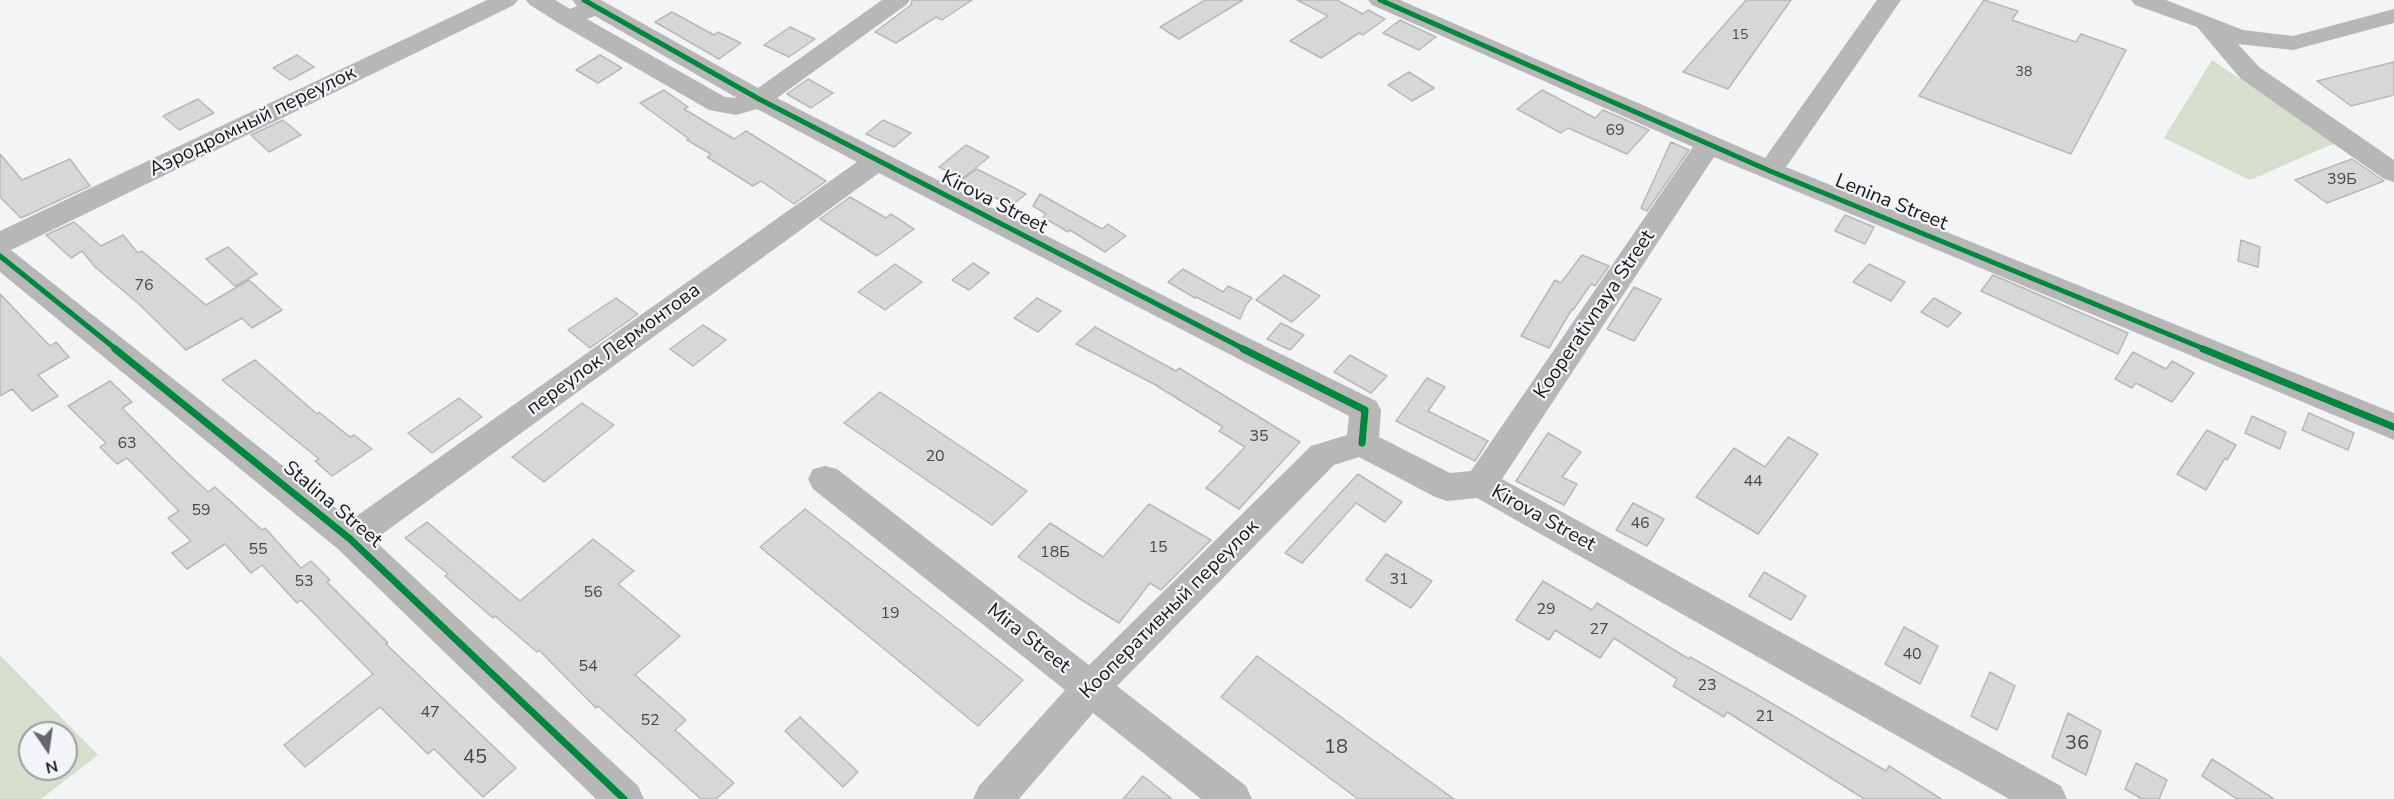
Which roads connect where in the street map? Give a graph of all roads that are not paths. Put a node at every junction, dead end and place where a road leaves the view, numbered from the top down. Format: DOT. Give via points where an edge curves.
graph roads {
  1 [pos="506,0"];
  2 [pos="538,0"];
  3 [pos="898,0"];
  4 [pos="1380,0"];
  5 [pos="1889,0"];
  6 [pos="2143,0"];
  7 [pos="582,9"];
  8 [pos="2394,15"];
  9 [pos="2205,22"];
  10 [pos="759,99"];
  11 [pos="1708,145"];
  12 [pos="877,162"];
  13 [pos="1770,171"];
  14 [pos="2394,173"];
  15 [pos="0,243"];
  16 [pos="0,256"];
  17 [pos="2394,427"];
  18 [pos="1362,443"];
  19 [pos="825,479"];
  20 [pos="1481,484"];
  21 [pos="350,539"];
  22 [pos="1091,688"];
  23 [pos="624,799"];
  24 [pos="993,799"];
  25 [pos="1232,799"];
  26 [pos="2047,799"];
  1 -- 15 [label="street, Аэродромный переулок"];
  2 -- 7 [label="street"];
  3 -- 10 [label="street"];
  4 -- 11 [label="street, Lenina Street"];
  5 -- 13 [label="street"];
  6 -- 9 [label="street"];
  7 -- 10 [label="street, Kirova Street"];
  8 -- 9 [label="street" via="2293,43 2238,37"];
  9 -- 14 [label="street" via="2250,73"];
  10 -- 12 [label="street, Kirova Street"];
  11 -- 13 [label="street, Lenina Street"];
  11 -- 20 [label="street, Kooperativnaya Street"];
  12 -- 18 [label="street, Kirova Street" via="1365,410"];
  12 -- 21 [label="street, переулок Лермонтова"];
  13 -- 17 [label="street, Lenina Street"];
  16 -- 21 [label="street, Stalina Street"];
  18 -- 20 [label="street, Kirova Street" via="1447,487"];
  18 -- 22 [label="street, Кооперативный переулок" via="1323,455"];
  19 -- 22 [label="street, Mira Street"];
  20 -- 26 [label="street, Kirova Street"];
  21 -- 23 [label="street, Stalina Street"];
  22 -- 24 [label="street, Кооперативный переулок"];
  22 -- 25 [label="street, Mira Street"];
}
